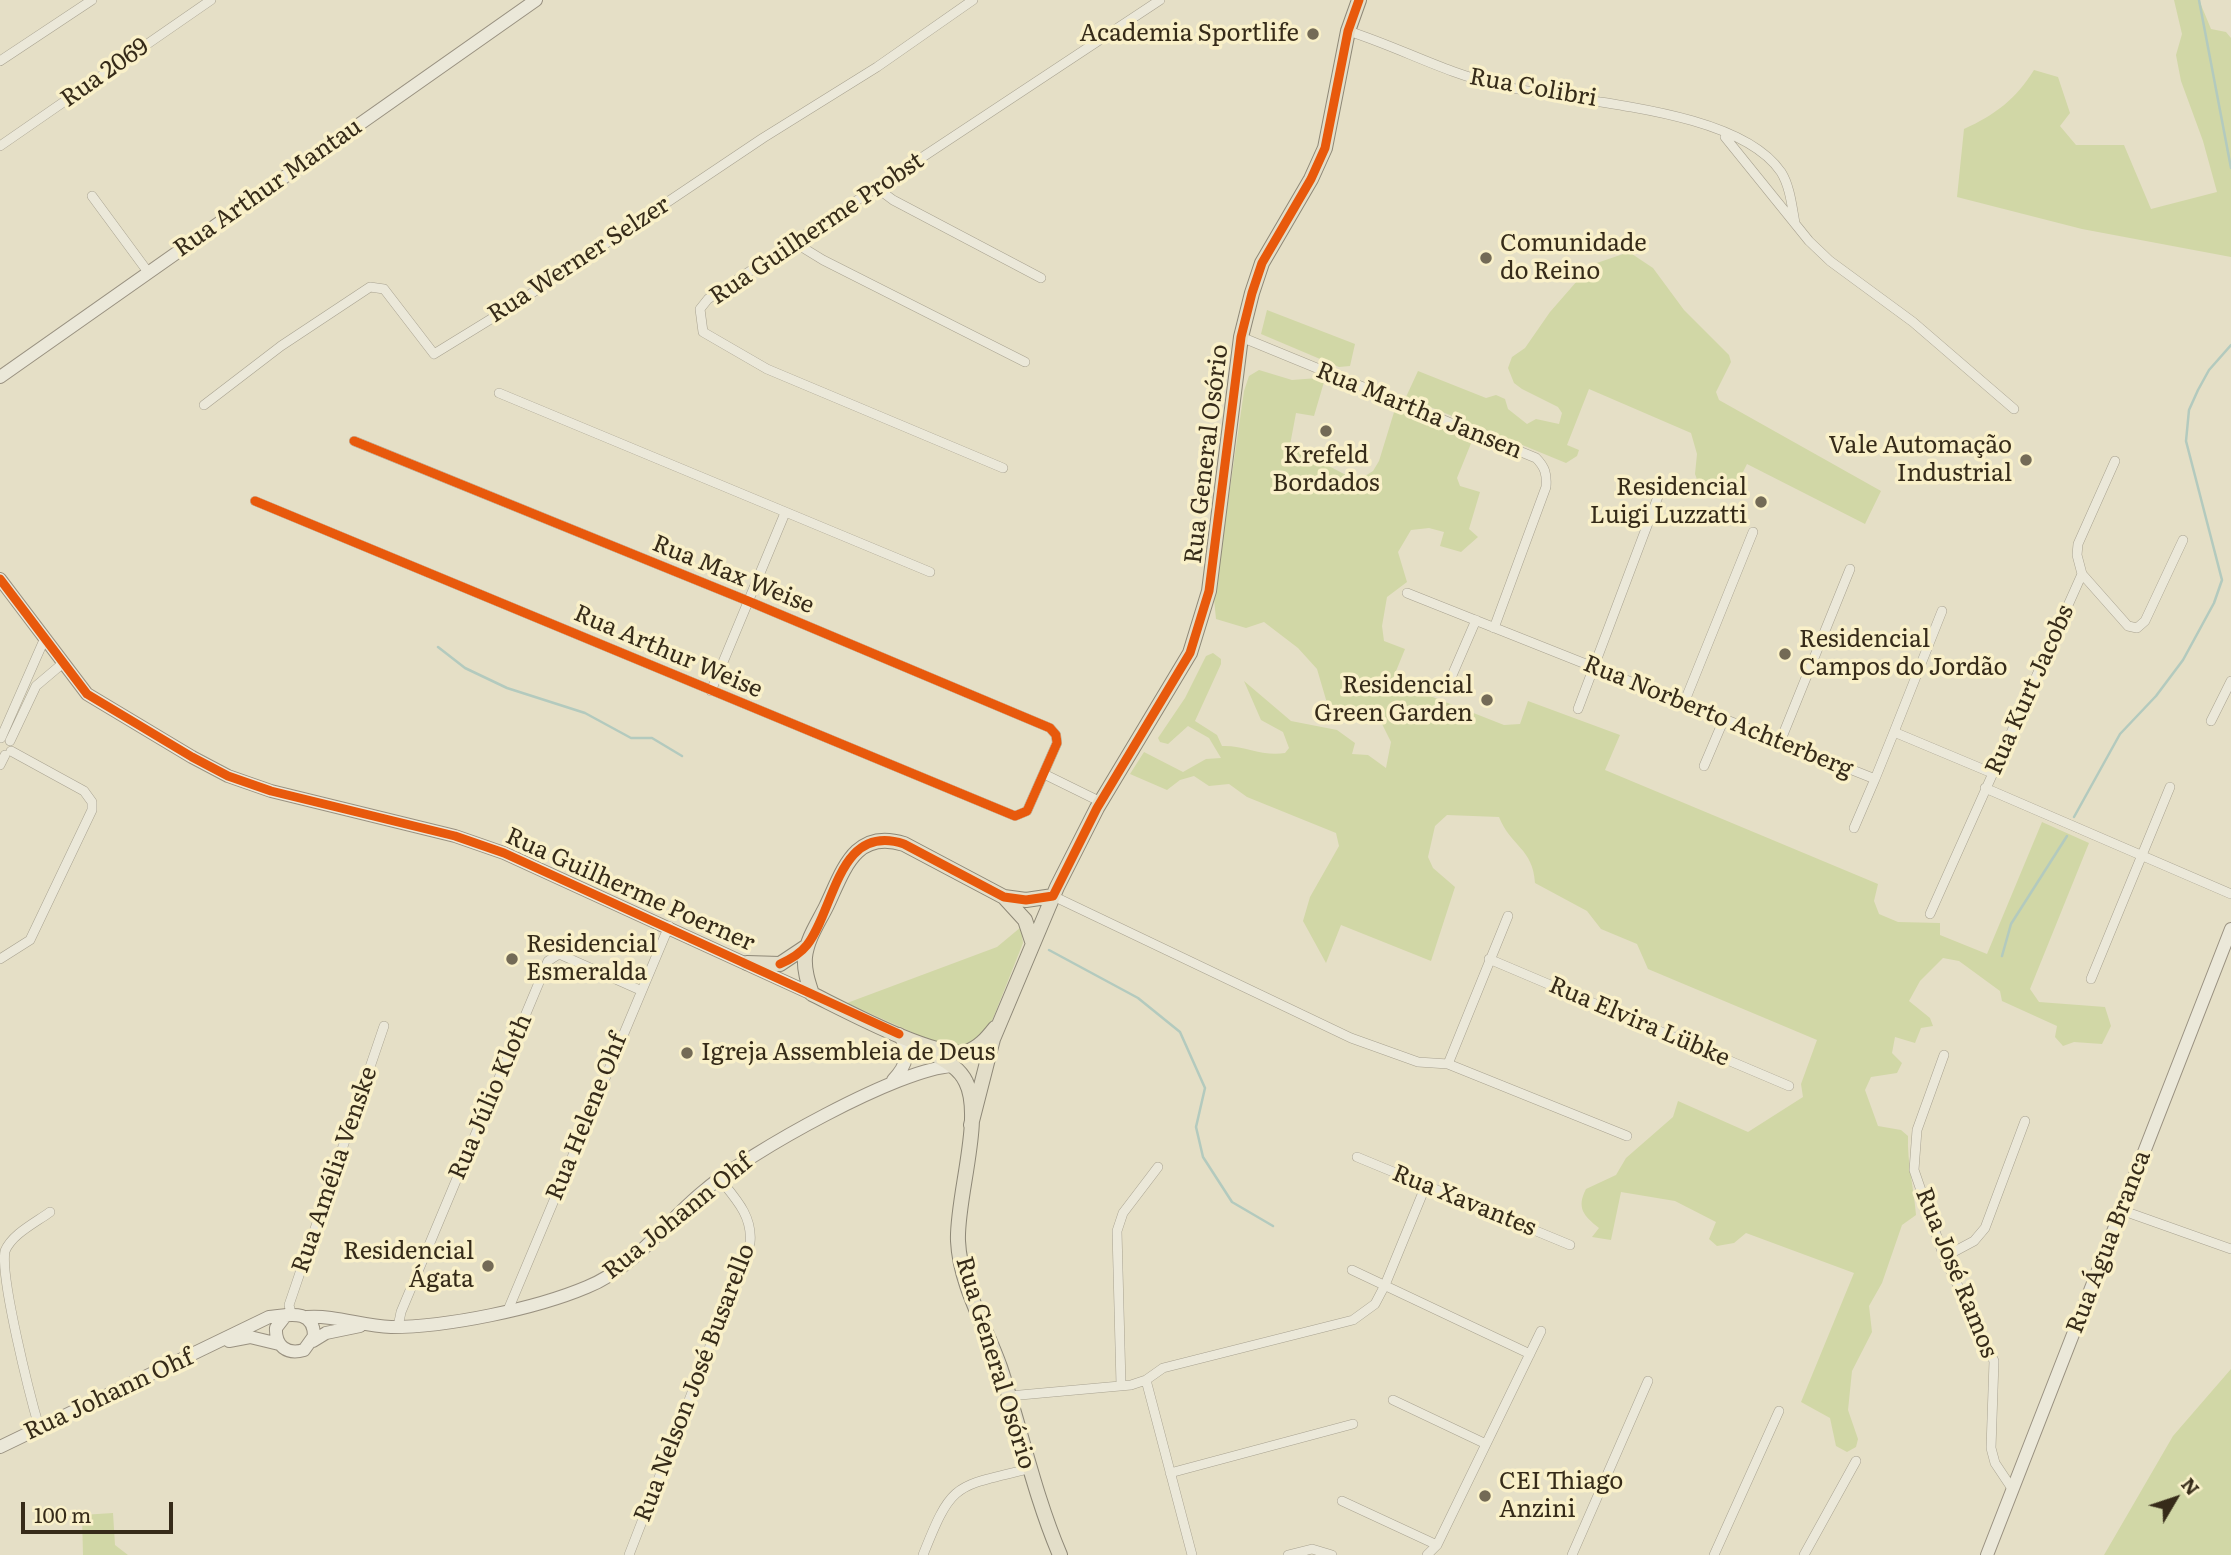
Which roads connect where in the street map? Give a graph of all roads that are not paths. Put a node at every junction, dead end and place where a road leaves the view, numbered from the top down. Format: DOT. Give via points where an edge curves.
graph roads {
  1 [pos="92,0"];
  2 [pos="211,0"];
  3 [pos="536,0"];
  4 [pos="973,0"];
  5 [pos="1160,0"];
  6 [pos="1359,0"];
  7 [pos="1348,31"];
  8 [pos="0,61"];
  9 [pos="1721,133"];
  10 [pos="0,146"];
  11 [pos="1758,148"];
  12 [pos="1746,160"];
  13 [pos="1786,184"];
  14 [pos="877,188"];
  15 [pos="1769,192"];
  16 [pos="92,196"];
  17 [pos="1795,223"];
  18 [pos="792,241"];
  19 [pos="148,272"];
  20 [pos="1041,278"];
  21 [pos="1241,337"];
  22 [pos="1025,362"];
  23 [pos="0,377"];
  24 [pos="499,393"];
  25 [pos="204,405"];
  26 [pos="2014,409"];
  27 [pos="354,441"];
  28 [pos="2115,461"];
  29 [pos="1003,468"];
  30 [pos="1662,486"];
  31 [pos="255,501"];
  32 [pos="785,513"];
  33 [pos="1753,531"];
  34 [pos="2183,540"];
  35 [pos="1850,569"];
  36 [pos="930,572"];
  37 [pos="2082,573"];
  38 [pos="0,579"];
  39 [pos="1407,593"];
  40 [pos="748,601"];
  41 [pos="1942,611"];
  42 [pos="1476,620"];
  43 [pos="1494,628"];
  44 [pos="44,640"];
  45 [pos="62,664"];
  46 [pos="1594,667"];
  47 [pos="2231,681"];
  48 [pos="1447,687"];
  49 [pos="711,691"];
  50 [pos="1684,703"];
  51 [pos="1578,709"];
  52 [pos="1724,719"];
  53 [pos="2211,721"];
  54 [pos="1894,732"];
  55 [pos="1780,741"];
  56 [pos="5,746"];
  57 [pos="0,765"];
  58 [pos="1704,766"];
  59 [pos="1992,773"];
  60 [pos="1044,774"];
  61 [pos="1875,779"];
  62 [pos="2170,787"];
  63 [pos="1985,788"];
  64 [pos="1101,802"];
  65 [pos="1854,828"];
  66 [pos="2141,855"];
  67 [pos="2231,894"];
  68 [pos="1053,896"];
  69 [pos="1004,897"];
  70 [pos="1930,915"];
  71 [pos="1508,916"];
  72 [pos="669,926"];
  73 [pos="2231,929"];
  74 [pos="1033,944"];
  75 [pos="807,946"];
  76 [pos="0,959"];
  77 [pos="1489,959"];
  78 [pos="747,963"];
  79 [pos="2091,979"];
  80 [pos="640,989"];
  81 [pos="812,994"];
  82 [pos="1000,1021"];
  83 [pos="384,1026"];
  84 [pos="899,1034"];
  85 [pos="993,1039"];
  86 [pos="1944,1055"];
  87 [pos="1448,1063"];
  88 [pos="953,1066"];
  89 [pos="890,1083"];
  90 [pos="1789,1086"];
  91 [pos="2025,1121"];
  92 [pos="971,1125"];
  93 [pos="1627,1136"];
  94 [pos="1357,1157"];
  95 [pos="1158,1167"];
  96 [pos="719,1178"];
  97 [pos="1426,1185"];
  98 [pos="2121,1210"];
  99 [pos="50,1212"];
  100 [pos="1570,1245"];
  101 [pos="2231,1249"];
  102 [pos="1944,1257"];
  103 [pos="1352,1270"];
  104 [pos="1385,1285"];
  105 [pos="508,1310"];
  106 [pos="288,1314"];
  107 [pos="307,1317"];
  108 [pos="370,1325"];
  109 [pos="398,1326"];
  110 [pos="1541,1332"];
  111 [pos="313,1341"];
  112 [pos="218,1343"];
  113 [pos="279,1344"];
  114 [pos="1530,1354"];
  115 [pos="1146,1380"];
  116 [pos="1648,1381"];
  117 [pos="1121,1385"];
  118 [pos="1009,1396"];
  119 [pos="1393,1400"];
  120 [pos="1779,1410"];
  121 [pos="1353,1424"];
  122 [pos="39,1427"];
  123 [pos="1486,1444"];
  124 [pos="0,1447"];
  125 [pos="1856,1461"];
  126 [pos="1028,1469"];
  127 [pos="1170,1474"];
  128 [pos="2013,1490"];
  129 [pos="1342,1501"];
  130 [pos="1437,1545"];
  131 [pos="629,1555"];
  132 [pos="923,1555"];
  133 [pos="1060,1555"];
  134 [pos="1192,1555"];
  135 [pos="1288,1555"];
  136 [pos="1332,1555"];
  137 [pos="1427,1555"];
  138 [pos="1572,1555"];
  139 [pos="1714,1555"];
  140 [pos="1804,1555"];
  141 [pos="1987,1555"];
  1 -- 8 [label="street"];
  2 -- 10 [label="street, Rua 2069"];
  3 -- 19 [label="street, Rua Arthur Mantau"];
  4 -- 25 [label="street, Rua Werner Selzer" via="434,354 384,289 370,287"];
  5 -- 14 [label="street, Rua Guilherme Probst"];
  6 -- 7 [label="main road, Rua General Osório"];
  7 -- 9 [label="street, Rua Colibri" via="1451,73 1501,86 1597,99"];
  7 -- 21 [label="main road, Rua General Osório" via="1325,148 1256,276"];
  9 -- 11 [label="street, Rua Colibri"];
  9 -- 12 [label="street, Rua Colibri"];
  11 -- 12 [label="street"];
  11 -- 13 [label="street, Rua Colibri" via="1783,174"];
  12 -- 15 [label="street, Rua Colibri"];
  13 -- 15 [label="street"];
  13 -- 17 [label="street, Rua Colibri"];
  14 -- 18 [label="street, Rua Guilherme Probst"];
  14 -- 20 [label="street"];
  15 -- 17 [label="street, Rua Colibri"];
  16 -- 19 [label="street"];
  17 -- 26 [label="street, Rua Colibri" via="1830,261 1913,322"];
  18 -- 22 [label="street"];
  18 -- 29 [label="street, Rua Guilherme Probst" via="708,299 700,309 702,332 767,369"];
  19 -- 23 [label="street, Rua Arthur Mantau"];
  21 -- 43 [label="street, Rua Martha Jansen" via="1536,458 1548,475 1546,487"];
  21 -- 64 [label="main road, Rua General Osório" via="1209,591 1200,625 1169,692"];
  24 -- 32 [label="street"];
  27 -- 40 [label="street, Rua Max Weise"];
  28 -- 37 [label="street, Rua Kurt Jacobs" via="2078,544"];
  30 -- 46 [label="street"];
  31 -- 49 [label="street, Rua Arthur Weise"];
  32 -- 36 [label="street"];
  32 -- 40 [label="street"];
  33 -- 50 [label="street"];
  34 -- 37 [label="street" via="2145,621 2137,628 2128,626"];
  35 -- 55 [label="street"];
  37 -- 59 [label="street, Rua Kurt Jacobs"];
  38 -- 44 [label="street, Rua Guilherme Poerner"];
  39 -- 42 [label="street"];
  40 -- 49 [label="street"];
  40 -- 60 [label="street, Rua Max Weise" via="1049,728 1057,743"];
  41 -- 54 [label="street, Rua Norberto Achterberg"];
  42 -- 43 [label="street"];
  42 -- 48 [label="street"];
  43 -- 46 [label="street, Rua Norberto Achterberg"];
  44 -- 45 [label="street, Rua Guilherme Poerner"];
  44 -- 56 [label="street"];
  45 -- 56 [label="street" via="36,685"];
  45 -- 72 [label="street, Rua Guilherme Poerner" via="87,694 228,776 505,853"];
  46 -- 50 [label="street, Rua Norberto Achterberg"];
  46 -- 51 [label="street"];
  47 -- 53 [label="street"];
  49 -- 60 [label="street, Rua Arthur Weise" via="1015,816 1027,811"];
  50 -- 52 [label="street, Rua Norberto Achterberg"];
  52 -- 55 [label="street, Rua Norberto Achterberg"];
  52 -- 58 [label="street"];
  54 -- 59 [label="street"];
  54 -- 61 [label="street, Rua Norberto Achterberg"];
  55 -- 61 [label="street, Rua Norberto Achterberg"];
  56 -- 57 [label="street"];
  56 -- 76 [label="street" via="84,791 92,810 30,940"];
  59 -- 63 [label="street, Rua Kurt Jacobs"];
  60 -- 64 [label="street"];
  61 -- 65 [label="street"];
  62 -- 66 [label="street"];
  63 -- 66 [label="street, Rua Kurt Jacobs"];
  63 -- 70 [label="street"];
  64 -- 68 [label="main road, Rua General Osório"];
  66 -- 67 [label="street, Rua Kurt Jacobs"];
  66 -- 79 [label="street"];
  68 -- 69 [label="main road"];
  68 -- 74 [label="main road, Rua General Osório"];
  68 -- 87 [label="street" via="1351,1038 1418,1062"];
  69 -- 74 [label="main road" via="1025,919"];
  69 -- 75 [label="main road" via="904,845 872,842 848,860"];
  71 -- 77 [label="street"];
  72 -- 78 [label="street, Rua Guilherme Poerner"];
  72 -- 80 [label="street, Rua Helene Ohf"];
  73 -- 98 [label="street, Rua Água Branca"];
  74 -- 82 [label="main road, Rua General Osório"];
  75 -- 78 [label="main road" via="780,964"];
  75 -- 81 [label="main road" via="805,971"];
  77 -- 87 [label="street"];
  77 -- 90 [label="street, Rua Elvira Lübke"];
  78 -- 81 [label="street, Rua Guilherme Poerner"];
  80 -- 105 [label="street, Rua Helene Ohf"];
  80 -- 109 [label="street, Rua Júlio Kloth" via="559,954 548,961"];
  81 -- 84 [label="main road, Rua Guilherme Poerner"];
  82 -- 84 [label="main road, Rua General Osório" via="981,1044 963,1052 938,1049"];
  82 -- 85 [label="main road, Rua General Osório"];
  83 -- 106 [label="street, Rua Amélia Venske"];
  84 -- 88 [label="main road"];
  84 -- 89 [label="street" via="908,1058"];
  85 -- 88 [label="main road" via="975,1058"];
  85 -- 92 [label="main road, Rua General Osório"];
  86 -- 102 [label="street, Rua José Ramos" via="1917,1130 1914,1170"];
  87 -- 93 [label="street"];
  88 -- 89 [label="street, Rua Johann Ohf" via="927,1069"];
  88 -- 92 [label="main road, Rua General Osório" via="968,1084"];
  89 -- 96 [label="street, Rua Johann Ohf"];
  91 -- 102 [label="street" via="1985,1228 1974,1241"];
  92 -- 118 [label="main road, Rua General Osório" via="959,1249"];
  94 -- 97 [label="street, Rua Xavantes"];
  95 -- 117 [label="street" via="1123,1213 1116,1231"];
  96 -- 105 [label="street, Rua Johann Ohf" via="654,1240 607,1276 588,1287"];
  96 -- 131 [label="street, Rua Nelson José Busarello" via="745,1213 752,1228 750,1243"];
  97 -- 100 [label="street, Rua Xavantes"];
  97 -- 104 [label="street"];
  98 -- 101 [label="street"];
  98 -- 128 [label="street, Rua Água Branca"];
  99 -- 122 [label="street" via="13,1239 2,1266 18,1352"];
  102 -- 128 [label="street, Rua José Ramos" via="1994,1361 1991,1448"];
  103 -- 104 [label="street"];
  104 -- 114 [label="street"];
  104 -- 115 [label="street" via="1375,1304 1353,1320 1163,1368"];
  105 -- 109 [label="street, Rua Johann Ohf"];
  106 -- 107 [label="street"];
  106 -- 112 [label="street, Rua Johann Ohf" via="269,1317"];
  106 -- 113 [label="street" via="276,1328"];
  107 -- 108 [label="street, Rua Johann Ohf"];
  107 -- 111 [label="street"];
  108 -- 109 [label="street, Rua Johann Ohf"];
  108 -- 111 [label="street, Rua Johann Ohf" via="326,1333"];
  110 -- 114 [label="street"];
  111 -- 113 [label="street" via="298,1352"];
  112 -- 113 [label="street, Rua Johann Ohf" via="250,1337"];
  112 -- 122 [label="street, Rua Johann Ohf"];
  114 -- 123 [label="street"];
  115 -- 117 [label="street"];
  115 -- 127 [label="street"];
  116 -- 138 [label="street"];
  117 -- 118 [label="street"];
  118 -- 126 [label="main road, Rua General Osório"];
  119 -- 123 [label="street"];
  120 -- 139 [label="street"];
  121 -- 127 [label="street"];
  122 -- 124 [label="street, Rua Johann Ohf"];
  123 -- 130 [label="street"];
  125 -- 140 [label="street"];
  126 -- 132 [label="street" via="959,1489 940,1512"];
  126 -- 133 [label="main road, Rua General Osório"];
  127 -- 134 [label="street"];
  128 -- 141 [label="street, Rua Água Branca"];
  129 -- 130 [label="street"];
  130 -- 137 [label="street"];
  135 -- 136 [label="street" via="1312,1549"];
}
